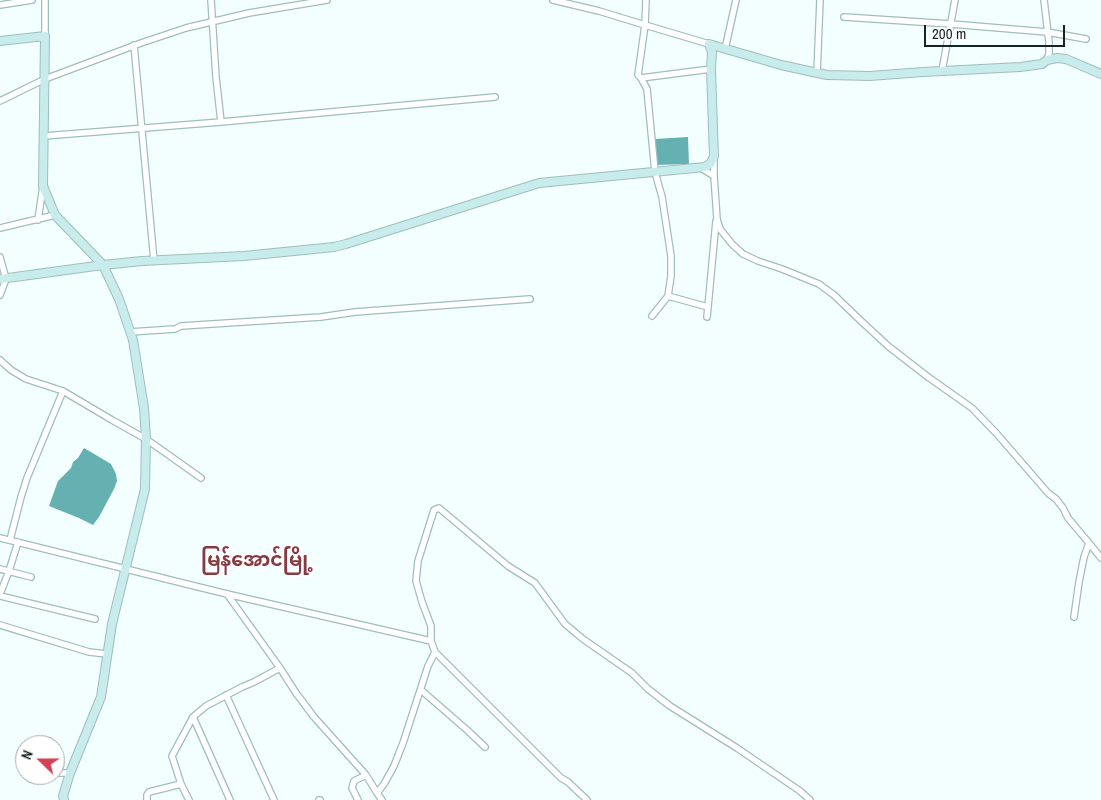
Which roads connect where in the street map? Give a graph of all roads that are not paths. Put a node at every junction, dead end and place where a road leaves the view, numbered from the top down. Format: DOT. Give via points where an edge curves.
graph roads {
  1 [pos="32,0"];
  2 [pos="45,0"];
  3 [pos="211,0"];
  4 [pos="327,0"];
  5 [pos="554,0"];
  6 [pos="646,0"];
  7 [pos="736,0"];
  8 [pos="820,0"];
  9 [pos="955,0"];
  10 [pos="1044,0"];
  11 [pos="0,5"];
  12 [pos="844,17"];
  13 [pos="212,21"];
  14 [pos="951,24"];
  15 [pos="645,25"];
  16 [pos="1047,32"];
  17 [pos="45,36"];
  18 [pos="1086,39"];
  19 [pos="0,41"];
  20 [pos="709,44"];
  21 [pos="134,46"];
  22 [pos="726,49"];
  23 [pos="1047,60"];
  24 [pos="711,69"];
  25 [pos="942,71"];
  26 [pos="817,73"];
  27 [pos="1101,74"];
  28 [pos="641,78"];
  29 [pos="45,79"];
  30 [pos="495,97"];
  31 [pos="0,101"];
  32 [pos="221,122"];
  33 [pos="142,128"];
  34 [pos="44,136"];
  35 [pos="714,157"];
  36 [pos="701,168"];
  37 [pos="654,172"];
  38 [pos="714,176"];
  39 [pos="43,186"];
  40 [pos="55,215"];
  41 [pos="717,219"];
  42 [pos="38,220"];
  43 [pos="0,228"];
  44 [pos="0,257"];
  45 [pos="154,261"];
  46 [pos="102,265"];
  47 [pos="3,279"];
  48 [pos="0,295"];
  49 [pos="668,296"];
  50 [pos="530,299"];
  51 [pos="708,307"];
  52 [pos="652,316"];
  53 [pos="707,317"];
  54 [pos="130,332"];
  55 [pos="0,360"];
  56 [pos="63,391"];
  57 [pos="146,439"];
  58 [pos="201,478"];
  59 [pos="0,538"];
  60 [pos="10,540"];
  61 [pos="18,542"];
  62 [pos="1089,543"];
  63 [pos="1101,558"];
  64 [pos="0,569"];
  65 [pos="9,570"];
  66 [pos="125,570"];
  67 [pos="31,577"];
  68 [pos="227,594"];
  69 [pos="0,595"];
  70 [pos="1074,617"];
  71 [pos="95,618"];
  72 [pos="0,625"];
  73 [pos="431,641"];
  74 [pos="434,652"];
  75 [pos="107,654"];
  76 [pos="280,668"];
  77 [pos="421,690"];
  78 [pos="226,695"];
  79 [pos="194,717"];
  80 [pos="485,747"];
  81 [pos="65,773"];
  82 [pos="70,773"];
  83 [pos="366,775"];
  84 [pos="181,784"];
  85 [pos="377,793"];
  86 [pos="64,800"];
  87 [pos="147,800"];
  88 [pos="188,800"];
  89 [pos="230,800"];
  90 [pos="274,800"];
  91 [pos="358,800"];
  92 [pos="382,800"];
  93 [pos="587,800"];
  94 [pos="810,800"];
  1 -- 11 [label="street"];
  2 -- 17 [label="street"];
  3 -- 13 [label="street"];
  4 -- 13 [label="street"];
  5 -- 15 [label="street"];
  6 -- 15 [label="street"];
  7 -- 22 [label="street"];
  8 -- 26 [label="street"];
  9 -- 14 [label="street"];
  10 -- 16 [label="street"];
  12 -- 14 [label="street"];
  13 -- 21 [label="street"];
  13 -- 32 [label="street"];
  14 -- 16 [label="street"];
  14 -- 25 [label="street"];
  15 -- 20 [label="street"];
  15 -- 28 [label="street" via="638,75"];
  16 -- 18 [label="street"];
  16 -- 23 [label="street"];
  17 -- 19 [label="street"];
  17 -- 29 [label="street"];
  20 -- 22 [label="street"];
  20 -- 24 [label="street"];
  21 -- 29 [label="street"];
  21 -- 33 [label="street"];
  22 -- 26 [label="street"];
  23 -- 25 [label="street" via="1042,64 1020,67"];
  23 -- 27 [label="street" via="1066,59"];
  24 -- 28 [label="street"];
  24 -- 35 [label="street"];
  25 -- 26 [label="street" via="870,76"];
  28 -- 37 [label="street" via="648,89"];
  29 -- 31 [label="street"];
  29 -- 34 [label="street"];
  30 -- 32 [label="street"];
  32 -- 33 [label="street"];
  33 -- 34 [label="street"];
  33 -- 45 [label="street"];
  34 -- 39 [label="street"];
  35 -- 36 [label="street" via="710,164"];
  35 -- 38 [label="street"];
  36 -- 37 [label="street"];
  36 -- 38 [label="street"];
  37 -- 45 [label="street" via="539,183 334,247"];
  37 -- 49 [label="street" via="662,197 671,256"];
  38 -- 41 [label="street"];
  39 -- 40 [label="street"];
  39 -- 42 [label="street"];
  40 -- 42 [label="street"];
  40 -- 46 [label="street"];
  41 -- 51 [label="street"];
  41 -- 62 [label="street" via="720,229 744,254 819,284 888,346 972,408 1056,499"];
  42 -- 43 [label="street"];
  44 -- 47 [label="street"];
  45 -- 46 [label="street"];
  46 -- 47 [label="street"];
  46 -- 54 [label="street" via="119,299"];
  47 -- 48 [label="street"];
  49 -- 51 [label="street"];
  49 -- 52 [label="street"];
  50 -- 54 [label="street"];
  51 -- 53 [label="street"];
  54 -- 57 [label="street" via="144,408"];
  55 -- 56 [label="street" via="26,379"];
  56 -- 57 [label="street"];
  56 -- 60 [label="street" via="27,478"];
  57 -- 58 [label="street"];
  57 -- 66 [label="street" via="145,489"];
  59 -- 60 [label="street"];
  60 -- 61 [label="street"];
  61 -- 65 [label="street"];
  61 -- 66 [label="street"];
  62 -- 63 [label="street"];
  62 -- 70 [label="street"];
  64 -- 65 [label="street"];
  65 -- 67 [label="street"];
  65 -- 69 [label="street"];
  66 -- 68 [label="street"];
  66 -- 75 [label="street"];
  68 -- 73 [label="street"];
  68 -- 76 [label="street"];
  69 -- 71 [label="street"];
  72 -- 75 [label="street" via="89,652"];
  73 -- 74 [label="street"];
  73 -- 94 [label="street" via="431,626 416,581 418,561 434,510 439,508 508,566 535,583 566,624 583,639 632,673 670,706"];
  74 -- 77 [label="street"];
  74 -- 93 [label="street"];
  75 -- 82 [label="street" via="101,697"];
  76 -- 78 [label="street"];
  76 -- 83 [label="street" via="314,717"];
  77 -- 80 [label="street"];
  77 -- 85 [label="street" via="394,766"];
  78 -- 79 [label="street"];
  78 -- 90 [label="street"];
  79 -- 84 [label="street" via="172,756"];
  79 -- 89 [label="street"];
  81 -- 82 [label="street"];
  82 -- 86 [label="street"];
  83 -- 85 [label="street"];
  83 -- 91 [label="street" via="354,781 352,788"];
  84 -- 87 [label="street" via="149,792"];
  84 -- 88 [label="street"];
  85 -- 92 [label="street"];
}
